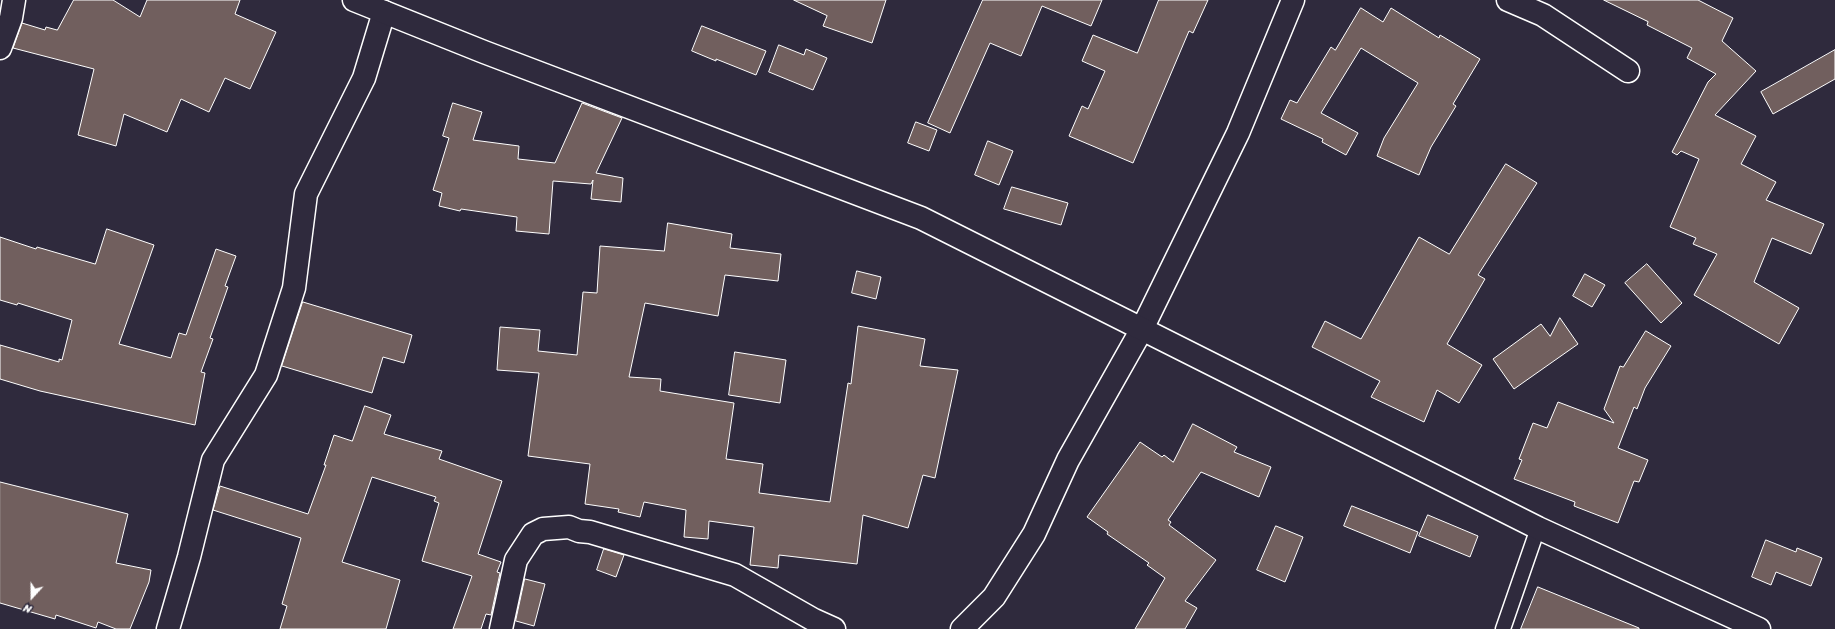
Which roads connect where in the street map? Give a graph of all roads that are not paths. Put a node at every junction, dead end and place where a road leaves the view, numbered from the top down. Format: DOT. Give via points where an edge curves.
graph roads {
  1 [pos="14,0"];
  2 [pos="356,0"];
  3 [pos="1293,0"];
  4 [pos="1508,0"];
  5 [pos="384,12"];
  6 [pos="0,48"];
  7 [pos="1628,70"];
  8 [pos="1142,329"];
  9 [pos="1538,528"];
  10 [pos="168,629"];
  11 [pos="501,629"];
  12 [pos="834,629"];
  13 [pos="962,629"];
  14 [pos="1503,629"];
  15 [pos="1759,629"];
  1 -- 6 [label="street" via="11,18"];
  2 -- 5 [label="street"];
  3 -- 8 [label="street" via="1238,133"];
  4 -- 7 [label="street" via="1543,15"];
  5 -- 8 [label="street" via="920,218"];
  5 -- 10 [label="street" via="364,78 306,194 294,288 266,375 213,460"];
  8 -- 9 [label="street"];
  8 -- 13 [label="street" via="1068,460 1034,534 994,598"];
  9 -- 14 [label="lane"];
  9 -- 15 [label="street"];
  11 -- 12 [label="street" via="516,560 532,534 543,529 569,528 735,575"];
}
